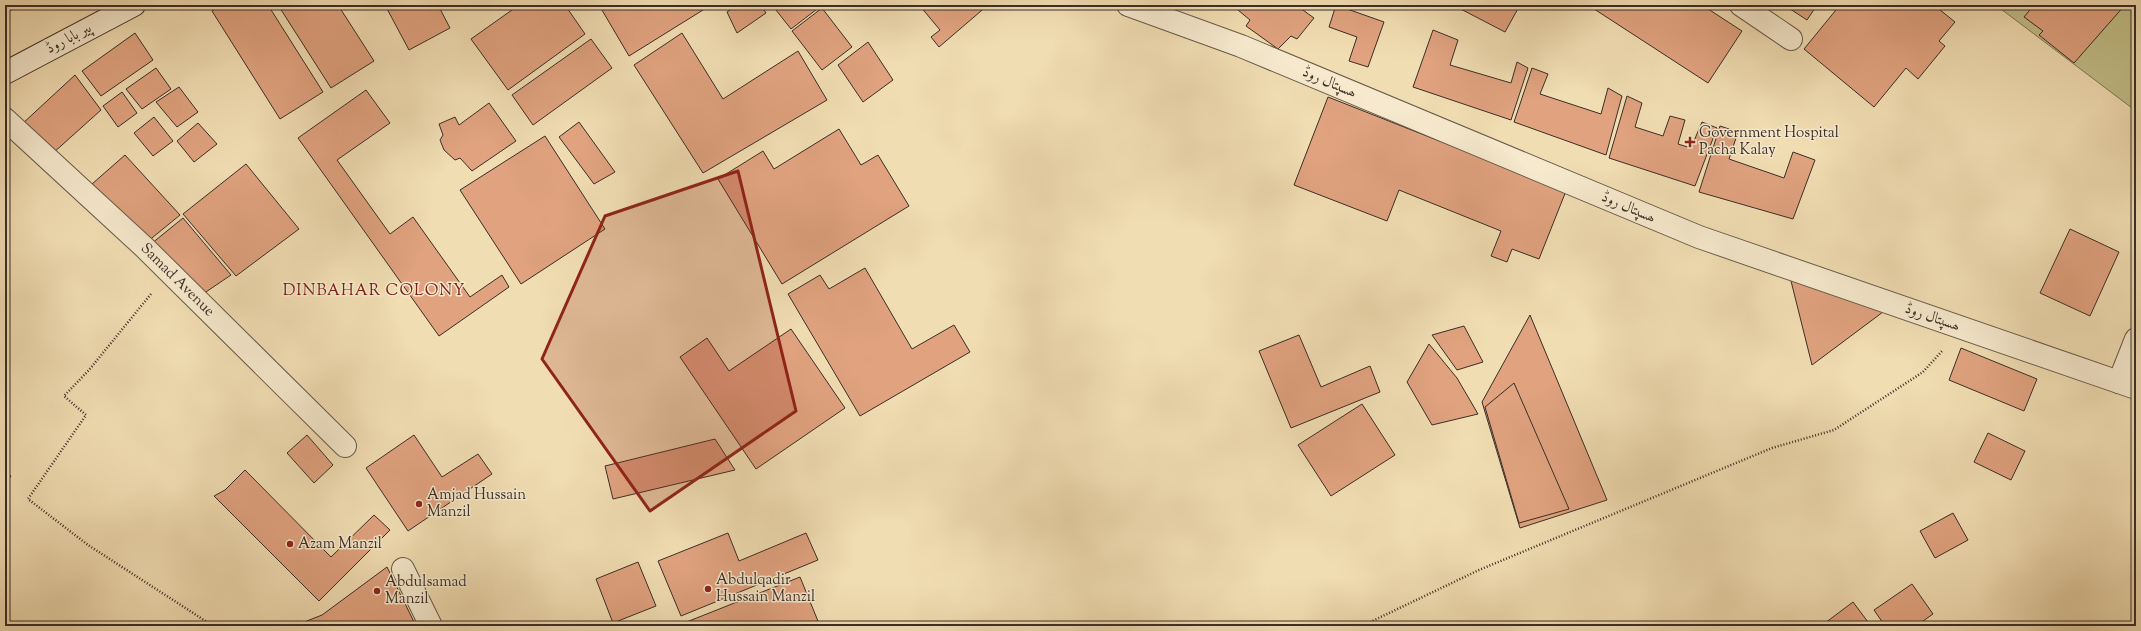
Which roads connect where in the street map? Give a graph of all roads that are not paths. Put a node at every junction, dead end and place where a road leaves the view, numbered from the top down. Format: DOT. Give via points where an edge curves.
graph roads {
  1 [pos="134,5"];
  2 [pos="1128,5"];
  3 [pos="1741,5"];
  4 [pos="1792,38"];
  5 [pos="5,73"];
  6 [pos="5,118"];
  7 [pos="2136,339"];
  8 [pos="2127,385"];
  9 [pos="345,446"];
  10 [pos="403,569"];
  11 [pos="431,626"];
  1 -- 5 [label="street, پیر بابا روڈ"];
  2 -- 8 [label="street, ھسپتال روڈ" via="1241,46 1699,237"];
  3 -- 4 [label="street"];
  6 -- 9 [label="street, Samad Avenue" via="169,272"];
  7 -- 8 [label="street"];
  10 -- 11 [label="street"];
}
